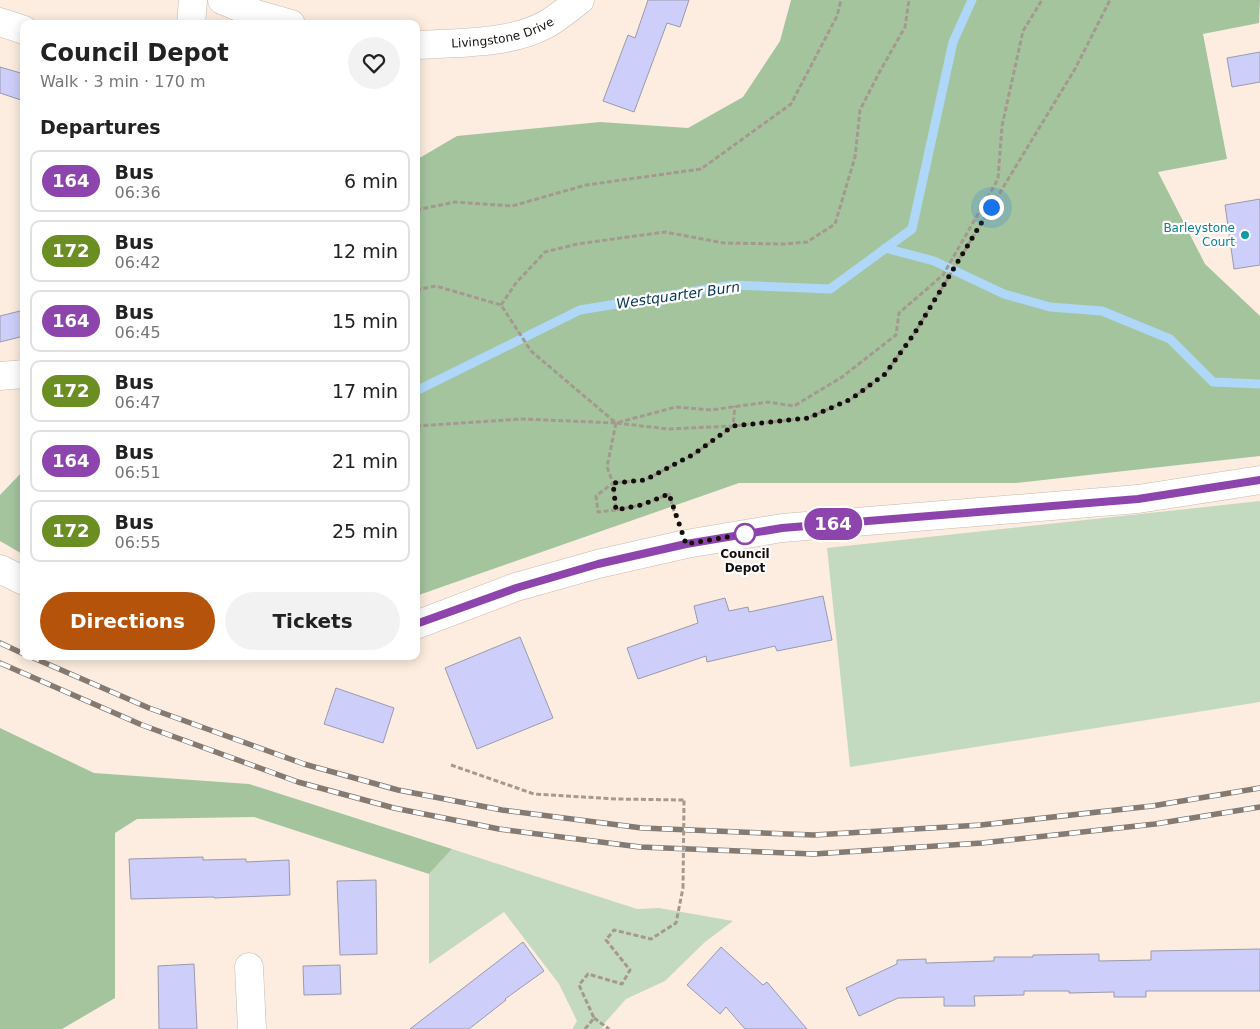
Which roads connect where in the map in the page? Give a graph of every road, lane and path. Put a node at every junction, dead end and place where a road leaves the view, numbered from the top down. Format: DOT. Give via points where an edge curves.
graph roads {
  1 [pos="193,0"];
  2 [pos="222,0"];
  3 [pos="580,0"];
  4 [pos="841,0"];
  5 [pos="909,0"];
  6 [pos="1042,0"];
  7 [pos="1110,0"];
  8 [pos="191,20"];
  9 [pos="276,20"];
  10 [pos="0,22"];
  11 [pos="20,29"];
  12 [pos="420,45"];
  13 [pos="420,209"];
  14 [pos="420,289"];
  15 [pos="501,304"];
  16 [pos="20,374"];
  17 [pos="0,376"];
  18 [pos="735,406"];
  19 [pos="616,423"];
  20 [pos="420,426"];
  21 [pos="733,426"];
  22 [pos="1260,480"];
  23 [pos="613,483"];
  24 [pos="616,510"];
  25 [pos="686,544"];
  26 [pos="0,569"];
  27 [pos="20,579"];
  28 [pos="420,623"];
  29 [pos="451,765"];
  30 [pos="249,967"];
  31 [pos="594,1018"];
  32 [pos="252,1029"];
  33 [pos="585,1029"];
  34 [pos="609,1029"];
  1 -- 8 [label="main road"];
  2 -- 9 [label="main road"];
  3 -- 12 [label="main road, Livingstone Drive" via="545,25 510,37"];
  4 -- 13 [label="path" via="837,16 791,104 701,169 586,184 512,206 455,202"];
  5 -- 15 [label="path" via="905,27 860,110 856,157 835,224 807,242 786,244 724,243 665,232 577,244 545,252"];
  6 -- 18 [label="path" via="1023,31 1002,126 998,179 943,275 899,313 896,335 842,377 794,406 768,402"];
  7 -- 21 [label="path" via="1075,69 914,334 885,374 851,399 808,418"];
  10 -- 11 [label="main road"];
  14 -- 15 [label="path" via="436,286"];
  15 -- 19 [label="path" via="531,351"];
  16 -- 17 [label="main road"];
  18 -- 19 [label="path" via="711,410 676,407"];
  18 -- 21 [label="path"];
  19 -- 20 [label="path" via="522,419"];
  19 -- 21 [label="path" via="668,429"];
  19 -- 23 [label="path" via="607,467"];
  21 -- 23 [label="path" via="694,454 645,480"];
  22 -- 25 [label="main road" via="1138,499 782,528"];
  23 -- 24 [label="path"];
  23 -- 24 [label="path" via="596,496 598,512"];
  24 -- 25 [label="path" via="669,494"];
  25 -- 28 [label="main road" via="598,564 516,588"];
  26 -- 27 [label="main road"];
  29 -- 31 [label="path, bridge" via="534,794 684,800 682,888 676,923 651,940 614,930 606,940 630,970 622,984 588,974 579,985"];
  30 -- 32 [label="main road"];
  31 -- 33 [label="path"];
  31 -- 34 [label="path"];
}
